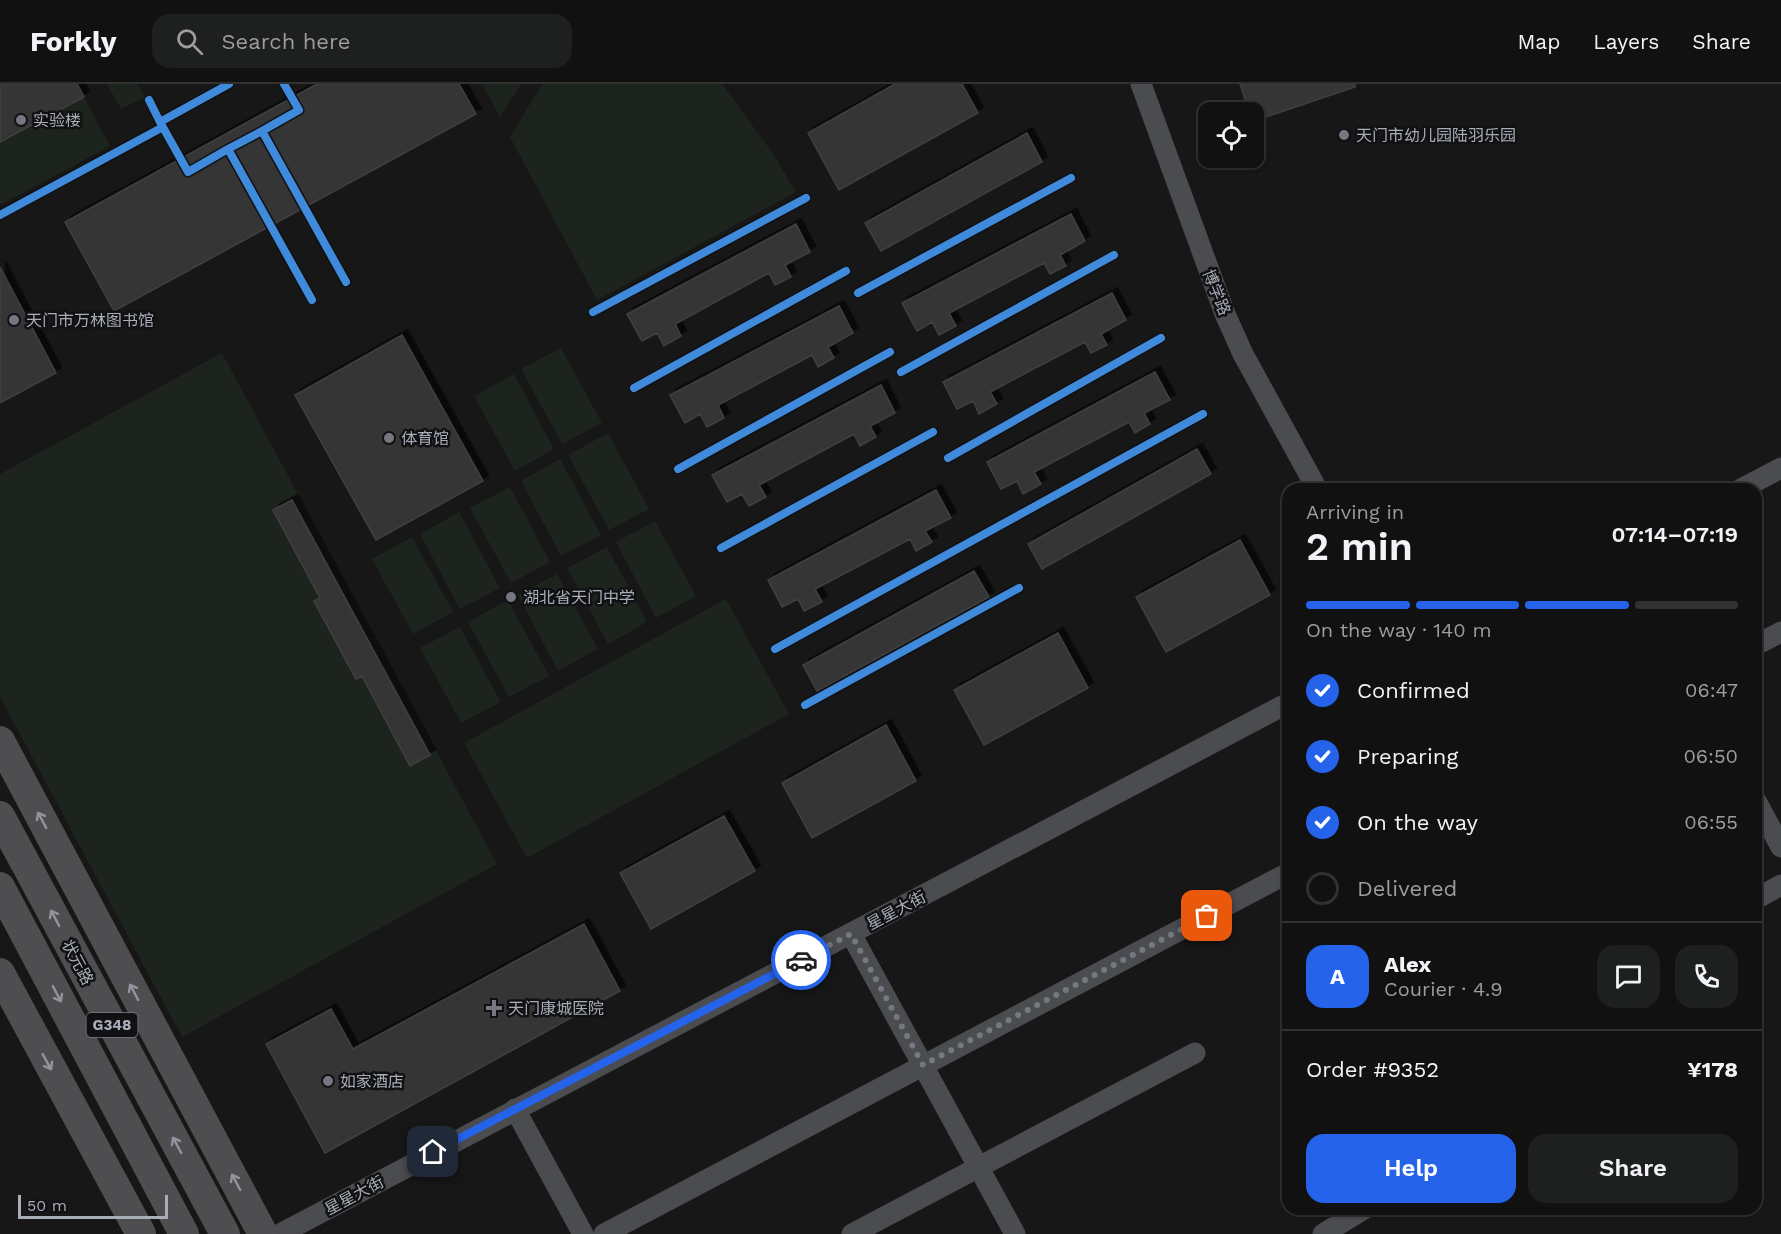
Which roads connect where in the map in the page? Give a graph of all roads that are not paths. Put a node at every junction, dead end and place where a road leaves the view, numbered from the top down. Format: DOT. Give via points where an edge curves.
graph roads {
  1 [pos="1141,84"];
  2 [pos="1781,468"];
  3 [pos="1314,483"];
  4 [pos="1752,483"];
  5 [pos="1781,632"];
  6 [pos="1762,642"];
  7 [pos="1282,706"];
  8 [pos="0,741"];
  9 [pos="1762,812"];
  10 [pos="0,816"];
  11 [pos="1781,846"];
  12 [pos="1282,876"];
  13 [pos="1781,885"];
  14 [pos="0,887"];
  15 [pos="1762,896"];
  16 [pos="851,934"];
  17 [pos="0,973"];
  18 [pos="1195,1053"];
  19 [pos="923,1065"];
  20 [pos="515,1109"];
  21 [pos="979,1167"];
  22 [pos="1354,1215"];
  23 [pos="141,1234"];
  24 [pos="184,1234"];
  25 [pos="225,1234"];
  26 [pos="263,1234"];
  27 [pos="280,1234"];
  28 [pos="583,1234"];
  29 [pos="604,1234"];
  30 [pos="852,1234"];
  31 [pos="1015,1234"];
  32 [pos="1323,1234"];
  1 -- 3 [label="street, 博学路" via="1225,314"];
  2 -- 4 [label="street"];
  5 -- 6 [label="street"];
  7 -- 16 [label="street, 星星大街"];
  26 -- 8 [label="highway, one-way"];
  9 -- 11 [label="street"];
  25 -- 10 [label="highway, 状元路 / G348, one-way"];
  12 -- 19 [label="street"];
  13 -- 15 [label="street"];
  14 -- 24 [label="highway, 状元路 / G348, one-way"];
  16 -- 19 [label="street"];
  16 -- 20 [label="street, 星星大街"];
  17 -- 23 [label="highway, one-way"];
  18 -- 21 [label="street"];
  19 -- 21 [label="street"];
  19 -- 29 [label="street"];
  20 -- 27 [label="street, 星星大街"];
  20 -- 28 [label="street"];
  21 -- 30 [label="street"];
  21 -- 31 [label="street"];
  22 -- 32 [label="street"];
}
